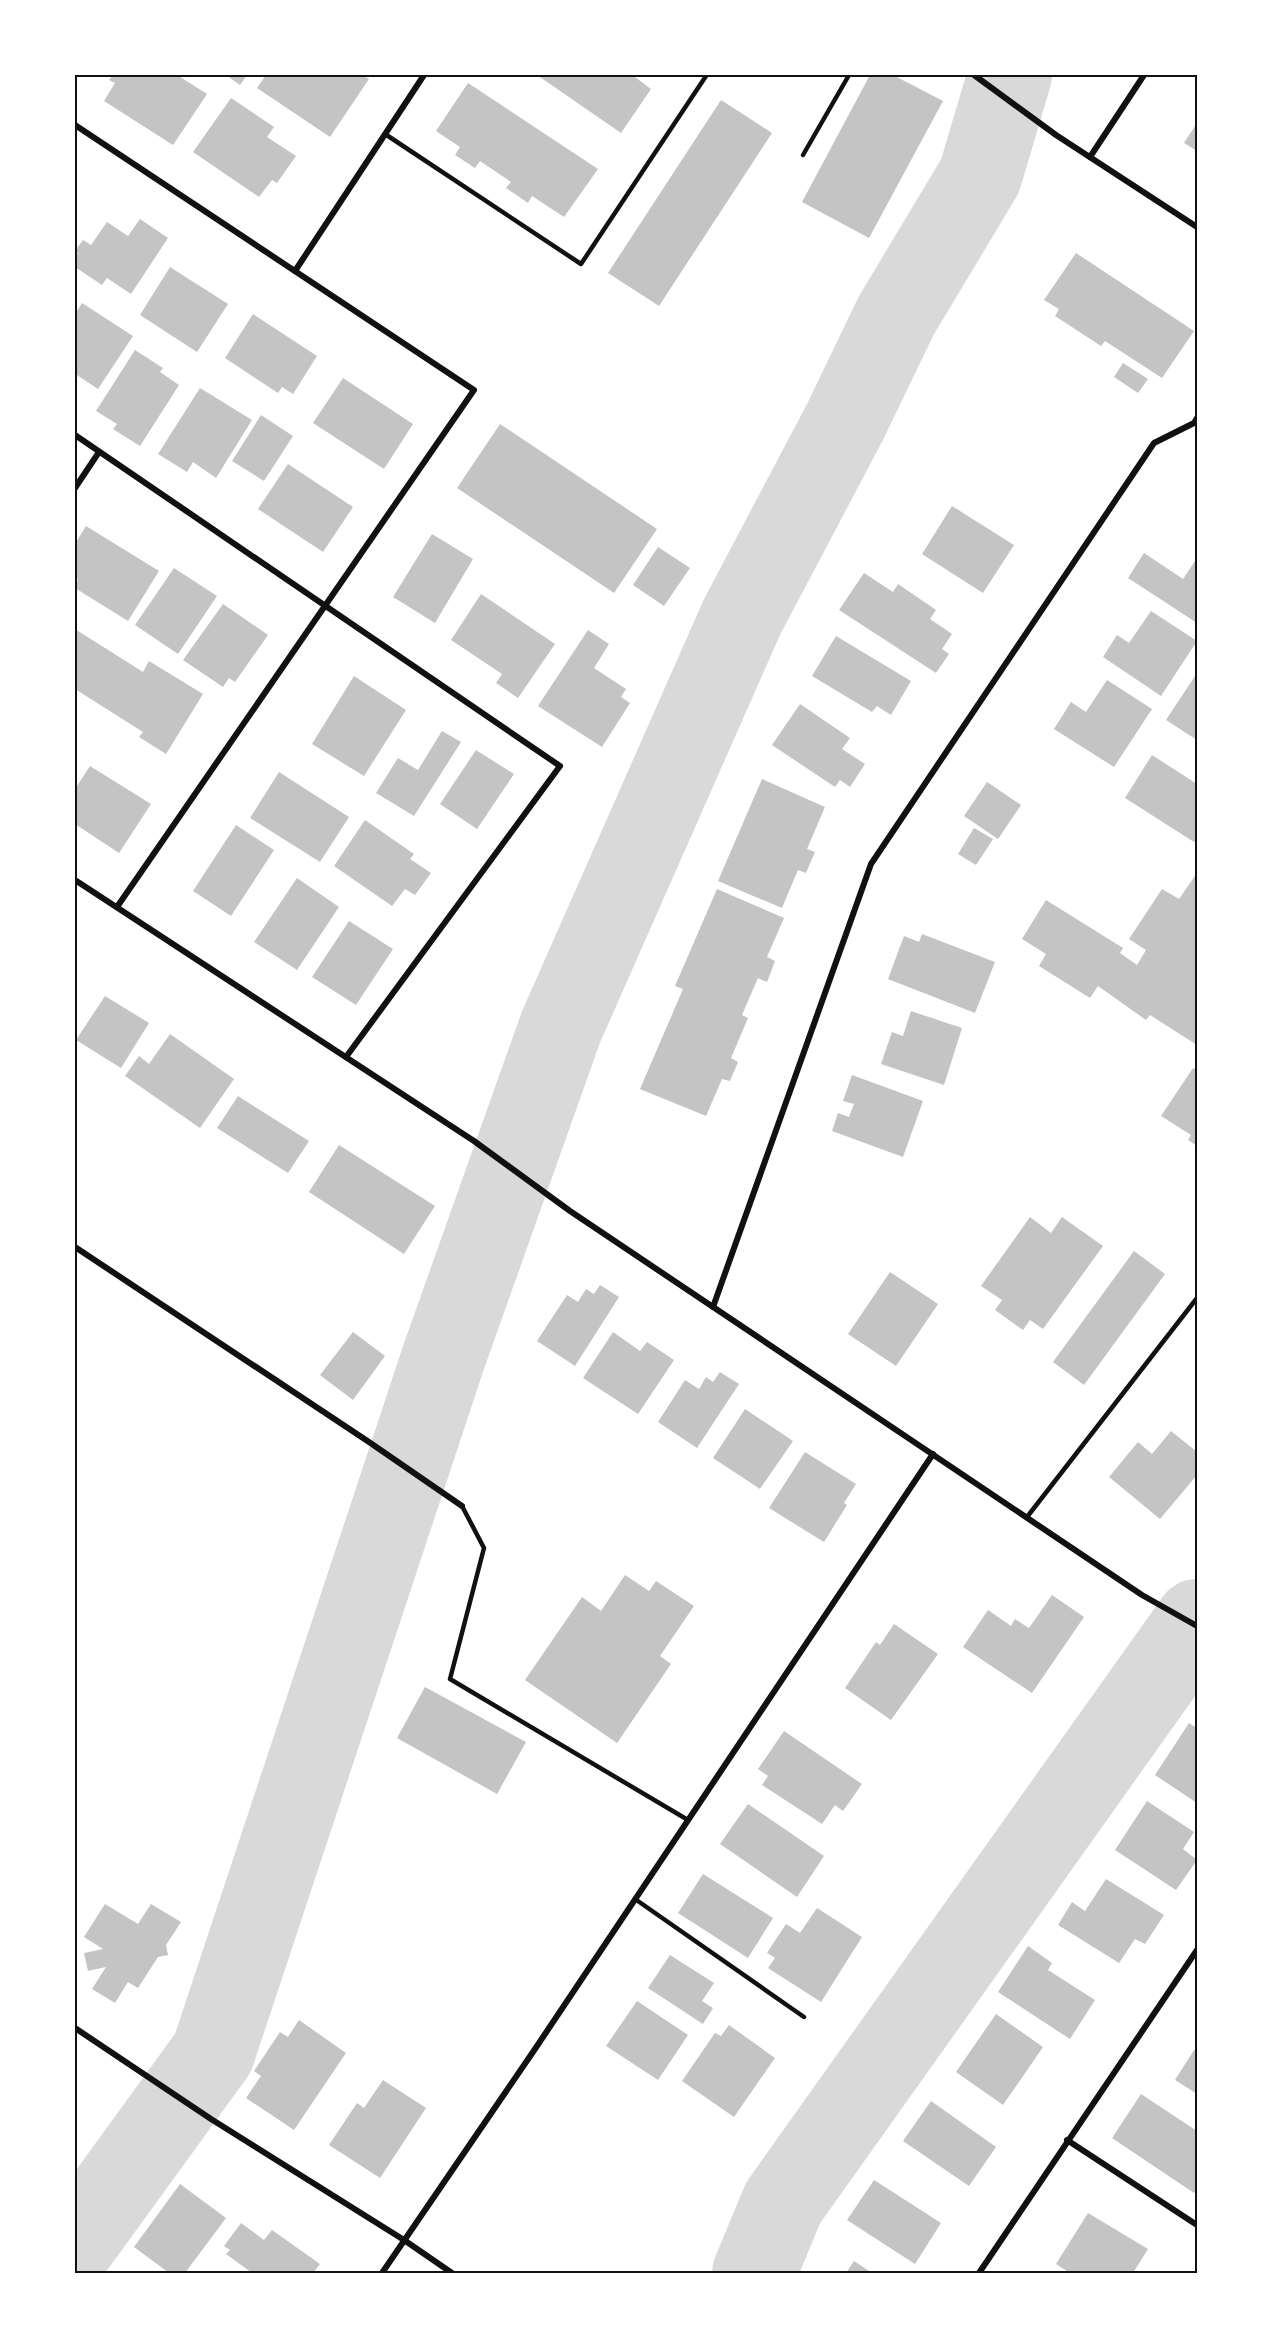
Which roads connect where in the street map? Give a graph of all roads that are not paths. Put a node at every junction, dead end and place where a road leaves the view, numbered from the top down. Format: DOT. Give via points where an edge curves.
graph roads {
  1 [pos="424,75"];
  2 [pos="706,75"];
  3 [pos="849,75"];
  4 [pos="974,75"];
  5 [pos="1144,75"];
  6 [pos="75,125"];
  7 [pos="386,134"];
  8 [pos="803,155"];
  9 [pos="1090,157"];
  10 [pos="1197,227"];
  11 [pos="295,271"];
  12 [pos="1197,418"];
  13 [pos="75,435"];
  14 [pos="99,452"];
  15 [pos="75,488"];
  16 [pos="325,606"];
  17 [pos="75,880"];
  18 [pos="117,907"];
  19 [pos="346,1057"];
  20 [pos="75,1247"];
  21 [pos="1197,1298"];
  22 [pos="713,1307"];
  23 [pos="933,1454"];
  24 [pos="462,1506"];
  25 [pos="1027,1517"];
  26 [pos="1197,1626"];
  27 [pos="688,1820"];
  28 [pos="635,1899"];
  29 [pos="1197,1950"];
  30 [pos="804,2017"];
  31 [pos="75,2028"];
  32 [pos="1067,2140"];
  33 [pos="1197,2226"];
  34 [pos="404,2240"];
  35 [pos="382,2273"];
  36 [pos="452,2273"];
  37 [pos="979,2273"];
  1 -- 7 [label="street"];
  2 -- 7 [label="lane" via="581,264"];
  3 -- 8 [label="lane"];
  4 -- 9 [label="street"];
  5 -- 9 [label="street"];
  6 -- 11 [label="street"];
  7 -- 11 [label="street"];
  9 -- 10 [label="street"];
  11 -- 16 [label="street" via="474,390"];
  12 -- 22 [label="street" via="1154,443 871,864"];
  13 -- 14 [label="street"];
  14 -- 15 [label="street"];
  14 -- 16 [label="street"];
  16 -- 18 [label="street"];
  16 -- 19 [label="street" via="560,766"];
  17 -- 18 [label="street"];
  18 -- 19 [label="street"];
  19 -- 22 [label="street"];
  20 -- 24 [label="street"];
  21 -- 25 [label="lane"];
  22 -- 23 [label="street"];
  23 -- 25 [label="street"];
  23 -- 27 [label="street"];
  24 -- 27 [label="lane" via="484,1548 450,1679"];
  25 -- 26 [label="street" via="1143,1595"];
  27 -- 28 [label="street"];
  28 -- 30 [label="lane"];
  28 -- 34 [label="street"];
  29 -- 32 [label="street"];
  31 -- 34 [label="street"];
  32 -- 33 [label="street"];
  32 -- 37 [label="street"];
  34 -- 35 [label="street"];
  34 -- 36 [label="street"];
}
